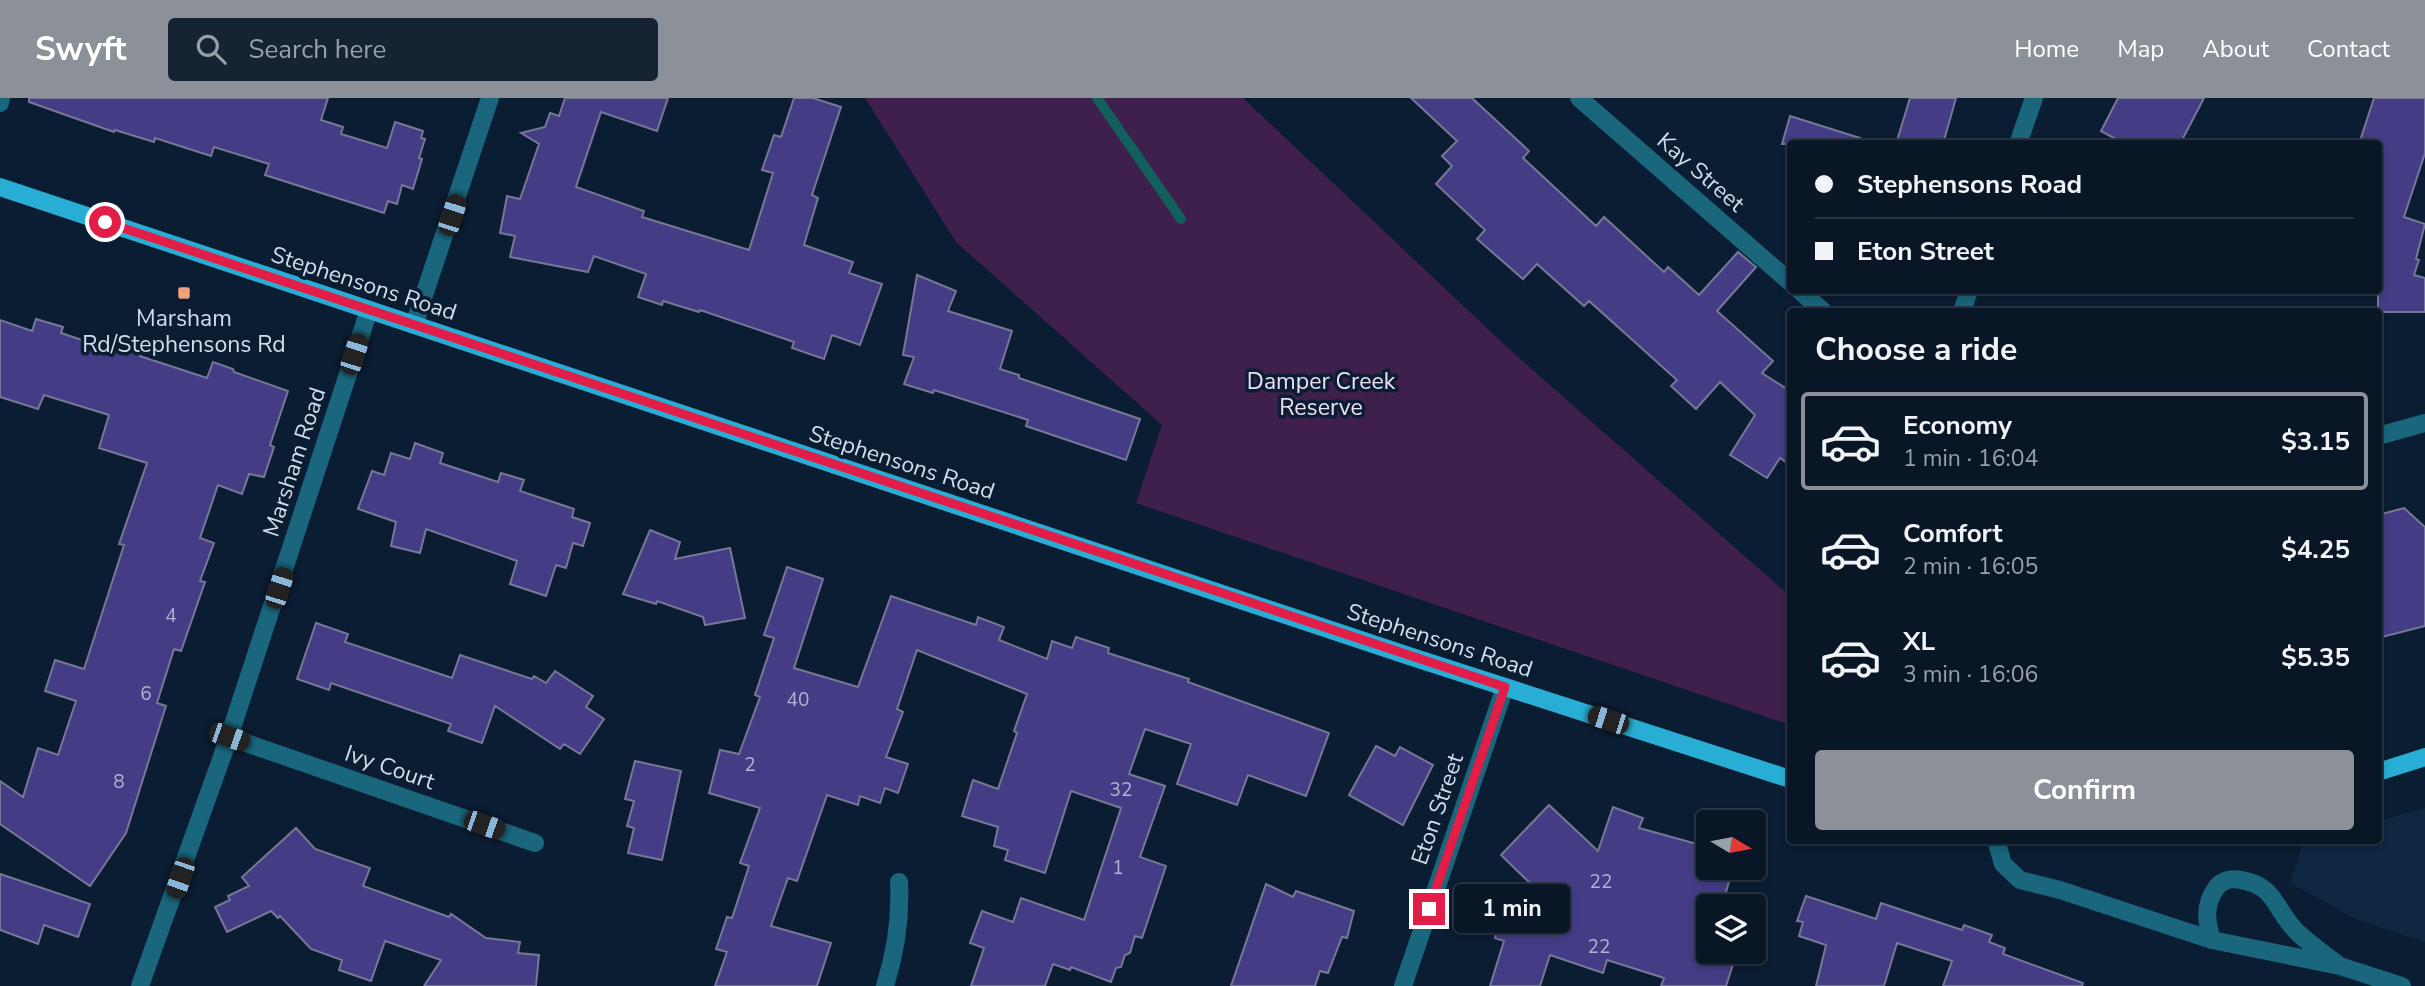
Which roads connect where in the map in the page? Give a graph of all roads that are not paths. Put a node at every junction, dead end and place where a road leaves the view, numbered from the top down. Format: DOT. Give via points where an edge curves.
graph roads {
  1 [pos="490,98"];
  2 [pos="1579,98"];
  3 [pos="2034,98"];
  4 [pos="2019,140"];
  5 [pos="0,187"];
  6 [pos="1787,279"];
  7 [pos="1804,294"];
  8 [pos="1820,308"];
  9 [pos="369,310"];
  10 [pos="414,326"];
  11 [pos="2425,423"];
  12 [pos="2382,435"];
  13 [pos="1505,687"];
  14 [pos="229,737"];
  15 [pos="2425,757"];
  16 [pos="2382,771"];
  17 [pos="1787,778"];
  18 [pos="535,843"];
  19 [pos="1997,844"];
  20 [pos="899,881"];
  21 [pos="2212,940"];
  22 [pos="2340,966"];
  23 [pos="140,986"];
  24 [pos="885,986"];
  25 [pos="1403,986"];
  26 [pos="2402,986"];
  1 -- 10 [label="street"];
  2 -- 6 [label="street, Kay Street"];
  3 -- 4 [label="street"];
  5 -- 9 [label="main road, Stephensons Road"];
  7 -- 8 [label="street"];
  9 -- 10 [label="main road, Stephensons Road"];
  9 -- 14 [label="street, Marsham Road"];
  10 -- 13 [label="main road, Stephensons Road"];
  11 -- 12 [label="street"];
  13 -- 17 [label="main road, Stephensons Road"];
  13 -- 25 [label="street, Eton Street"];
  14 -- 18 [label="street, Ivy Court"];
  14 -- 23 [label="street, Marsham Road"];
  15 -- 16 [label="main road"];
  19 -- 21 [label="street" via="2003,864 2020,880"];
  20 -- 24 [label="street" via="901,913"];
  21 -- 22 [label="street"];
  21 -- 22 [label="street" via="2206,914 2219,884 2233,879 2255,882 2269,891 2298,933"];
  22 -- 26 [label="street"];
}
